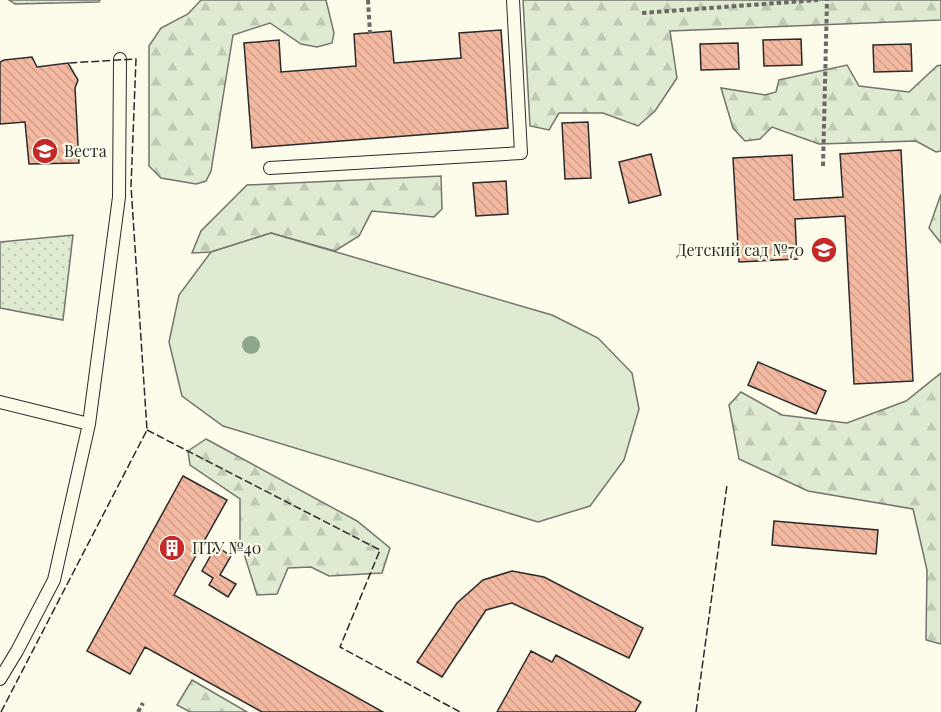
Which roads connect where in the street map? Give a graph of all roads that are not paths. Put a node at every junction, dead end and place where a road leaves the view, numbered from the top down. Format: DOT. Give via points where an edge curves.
graph roads {
  1 [pos="513,0"];
  2 [pos="120,59"];
  3 [pos="270,168"];
  4 [pos="0,402"];
  5 [pos="89,424"];
  6 [pos="0,679"];
  1 -- 3 [label="lane" via="521,153"];
  2 -- 5 [label="lane" via="119,197"];
  4 -- 5 [label="lane"];
  5 -- 6 [label="lane" via="54,580"];
}
